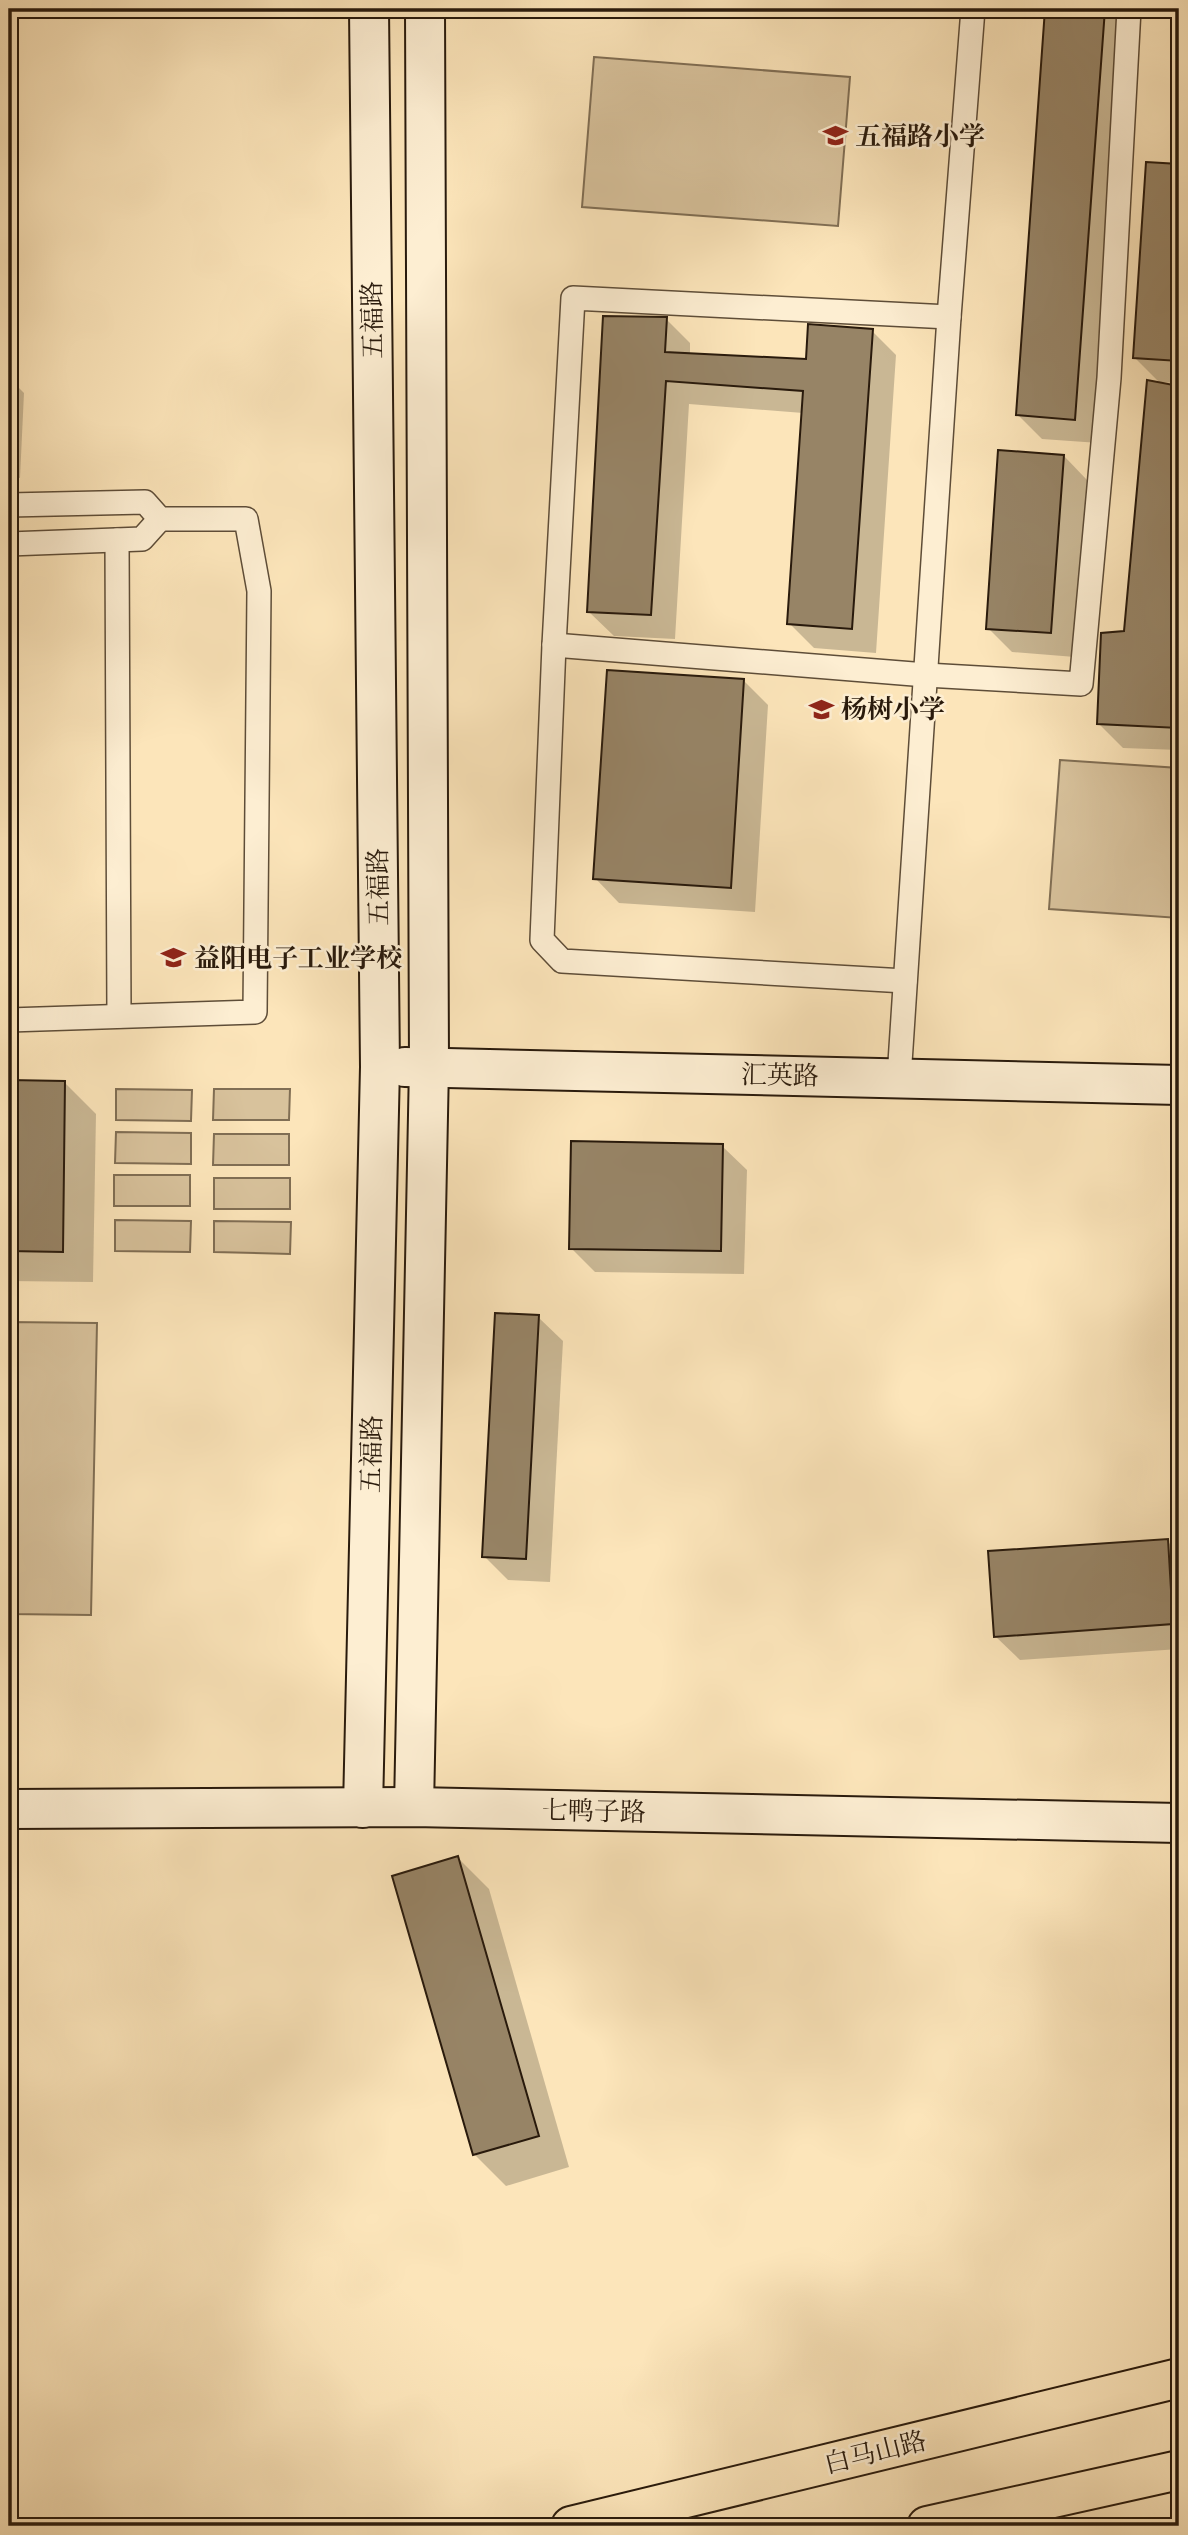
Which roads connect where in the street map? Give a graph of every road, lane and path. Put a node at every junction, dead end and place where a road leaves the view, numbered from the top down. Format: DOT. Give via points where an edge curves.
graph roads {
  1 [pos="369,9"];
  2 [pos="425,9"];
  3 [pos="973,9"];
  4 [pos="1129,9"];
  5 [pos="949,317"];
  6 [pos="9,505"];
  7 [pos="160,519"];
  8 [pos="117,540"];
  9 [pos="9,544"];
  10 [pos="554,645"];
  11 [pos="926,675"];
  12 [pos="905,981"];
  13 [pos="119,1016"];
  14 [pos="9,1020"];
  15 [pos="429,1066"];
  16 [pos="380,1067"];
  17 [pos="899,1078"];
  18 [pos="1179,1085"];
  19 [pos="414,1807"];
  20 [pos="363,1808"];
  21 [pos="9,1809"];
  22 [pos="1179,1823"];
  23 [pos="1179,2378"];
  24 [pos="1179,2470"];
  25 [pos="571,2526"];
  26 [pos="927,2526"];
  1 -- 16 [label="street, 五福路"];
  2 -- 15 [label="street"];
  3 -- 5 [label="lane"];
  4 -- 11 [label="lane" via="1109,378 1082,684"];
  5 -- 10 [label="lane" via="573,298"];
  5 -- 11 [label="lane"];
  6 -- 7 [label="lane" via="145,502"];
  7 -- 8 [label="lane" via="142,539"];
  7 -- 13 [label="lane" via="246,519 259,591 255,1012"];
  8 -- 9 [label="lane"];
  8 -- 13 [label="lane"];
  10 -- 11 [label="lane"];
  10 -- 12 [label="lane" via="542,940 562,961"];
  11 -- 12 [label="lane"];
  12 -- 17 [label="lane"];
  13 -- 14 [label="lane"];
  15 -- 16 [label="street, 汇英路"];
  15 -- 17 [label="street, 汇英路"];
  15 -- 19 [label="street"];
  16 -- 20 [label="street, 五福路"];
  17 -- 18 [label="street, 汇英路"];
  19 -- 20 [label="street, 七鸭子路"];
  19 -- 22 [label="street, 七鸭子路"];
  20 -- 21 [label="street, 七鸭子路"];
  23 -- 25 [label="main road, 白马山路"];
  24 -- 26 [label="main road"];
}
